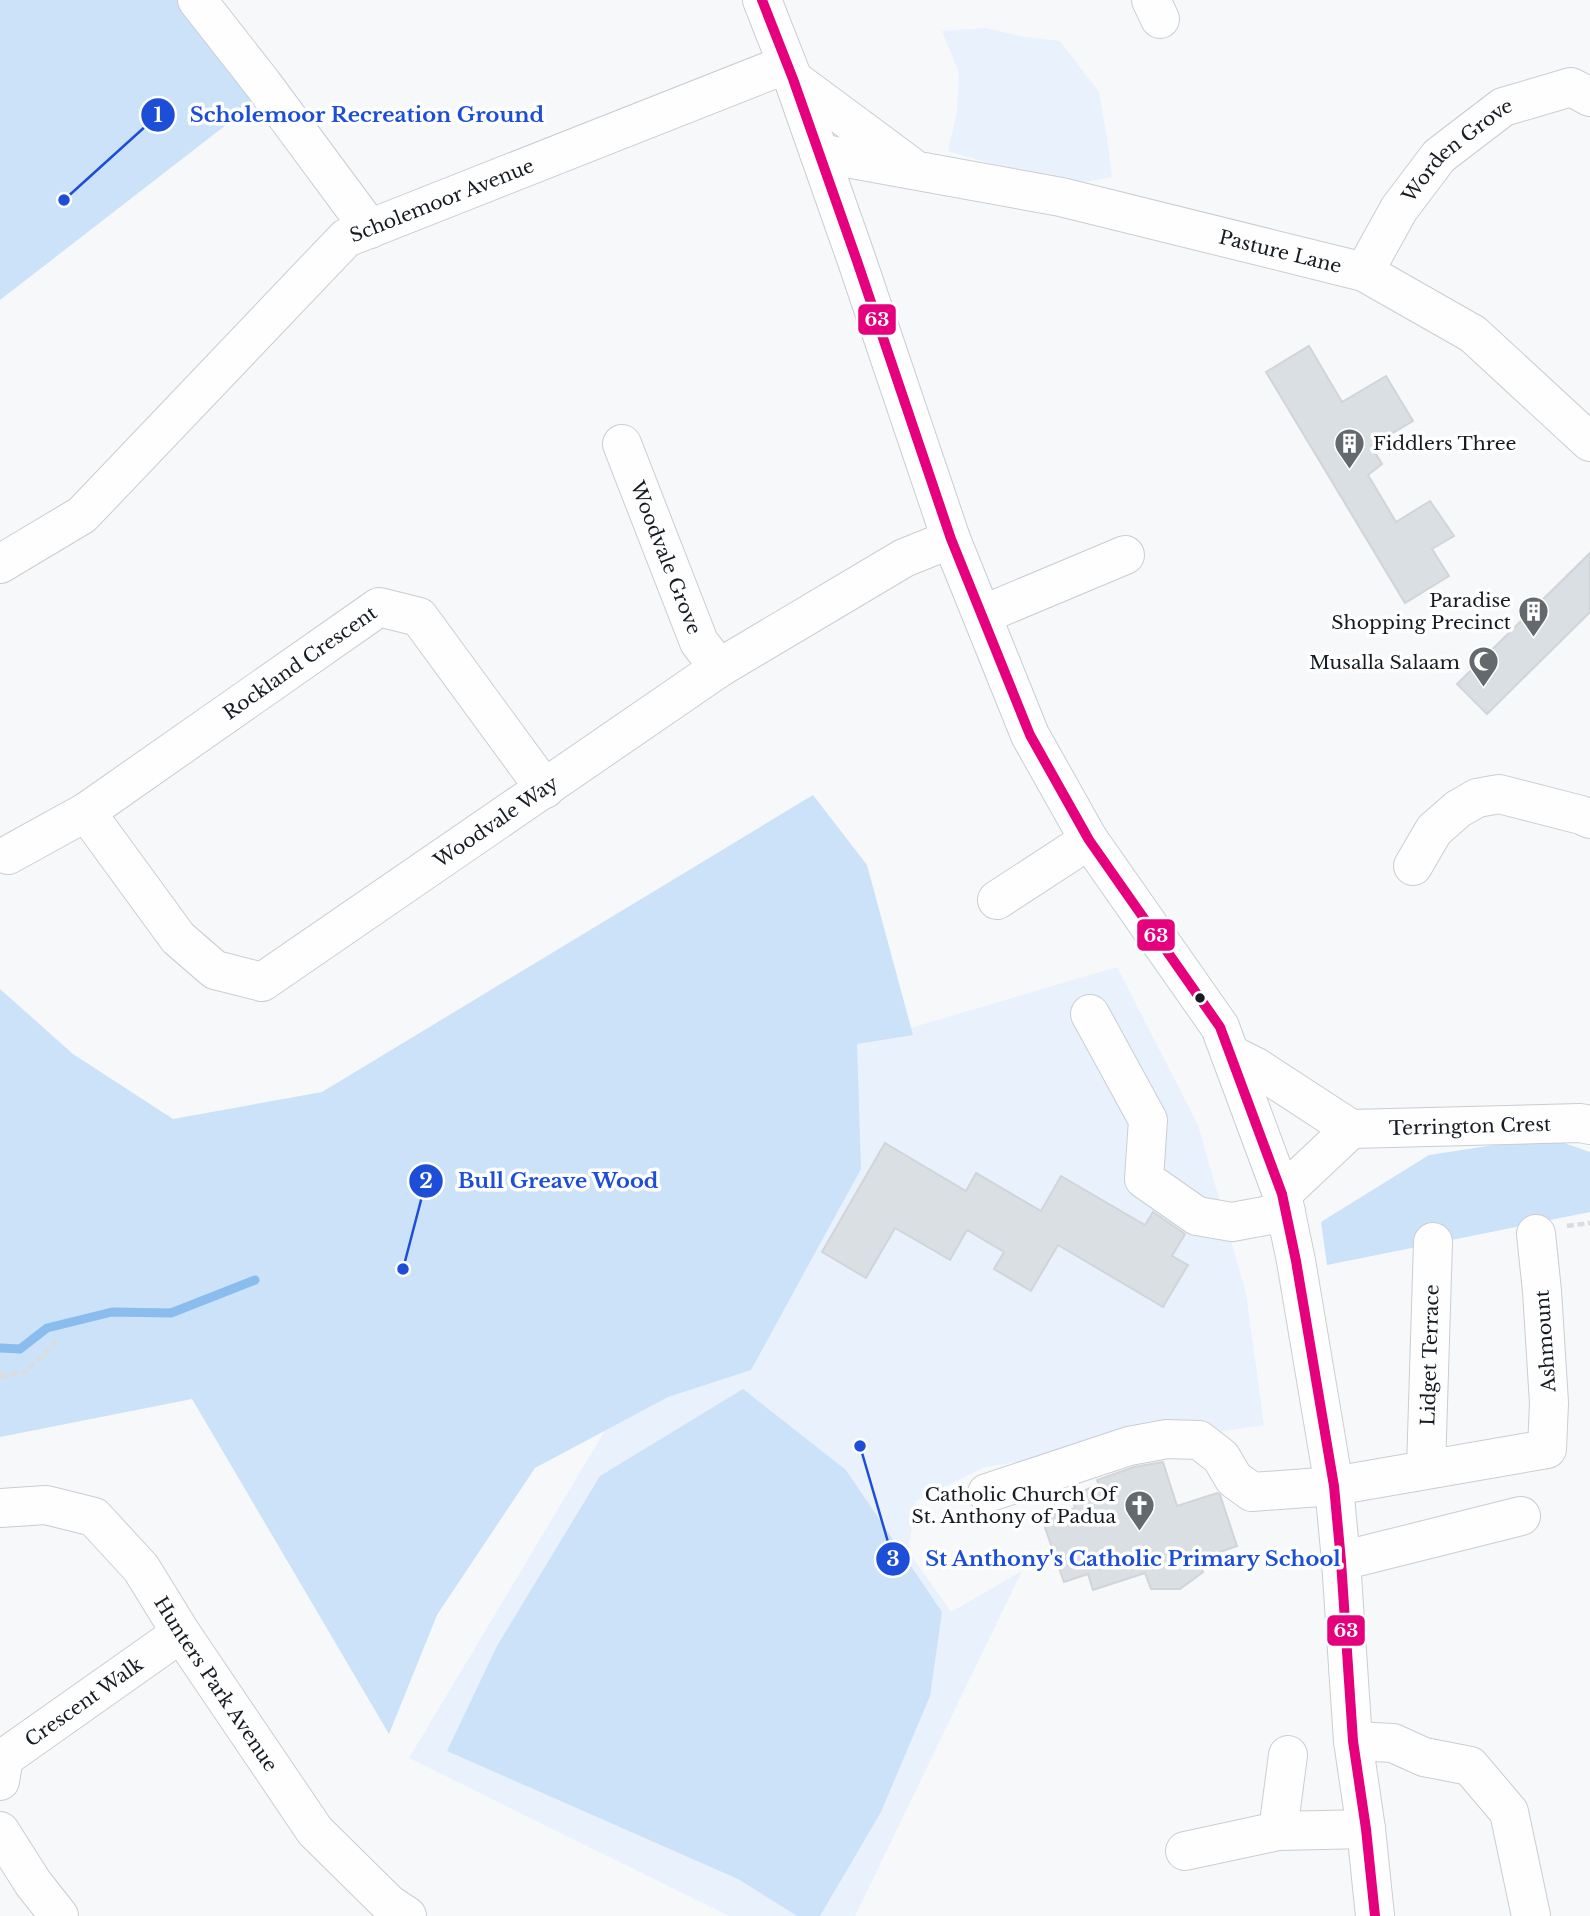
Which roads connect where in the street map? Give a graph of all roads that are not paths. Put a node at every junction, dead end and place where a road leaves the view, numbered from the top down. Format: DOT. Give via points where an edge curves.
graph roads {
  1 [pos="197,0"];
  2 [pos="762,0"];
  3 [pos="790,72"];
  4 [pos="1590,97"];
  5 [pos="820,153"];
  6 [pos="918,171"];
  7 [pos="370,229"];
  8 [pos="1364,272"];
  9 [pos="1590,442"];
  10 [pos="622,444"];
  11 [pos="951,539"];
  12 [pos="1125,555"];
  13 [pos="0,564"];
  14 [pos="982,615"];
  15 [pos="719,668"];
  16 [pos="545,789"];
  17 [pos="86,812"];
  18 [pos="1590,819"];
  19 [pos="1088,840"];
  20 [pos="8,855"];
  21 [pos="1413,866"];
  22 [pos="997,900"];
  23 [pos="1090,1014"];
  24 [pos="1230,1054"];
  25 [pos="1590,1125"];
  26 [pos="1351,1129"];
  27 [pos="1284,1203"];
  28 [pos="1536,1234"];
  29 [pos="1433,1242"];
  30 [pos="1426,1469"];
  31 [pos="1334,1486"];
  32 [pos="987,1493"];
  33 [pos="0,1508"];
  34 [pos="1521,1516"];
  35 [pos="1341,1560"];
  36 [pos="181,1633"];
  37 [pos="1353,1741"];
  38 [pos="1288,1755"];
  39 [pos="0,1781"];
  40 [pos="1366,1829"];
  41 [pos="0,1831"];
  42 [pos="1278,1831"];
  43 [pos="1185,1851"];
  44 [pos="59,1916"];
  45 [pos="407,1916"];
  46 [pos="1375,1916"];
  47 [pos="1531,1916"];
  1 -- 7 [label="street"];
  2 -- 3 [label="street"];
  3 -- 5 [label="street"];
  3 -- 6 [label="street, Pasture Lane"];
  3 -- 7 [label="street, Scholemoor Avenue"];
  4 -- 8 [label="street, Worden Grove" via="1571,87 1503,107 1439,156 1399,209"];
  5 -- 6 [label="street, Pasture Lane"];
  5 -- 11 [label="street"];
  6 -- 8 [label="street, Pasture Lane" via="1061,197"];
  7 -- 13 [label="street, Scholemoor Avenue" via="346,238 82,515"];
  8 -- 9 [label="street, Pasture Lane" via="1473,334"];
  10 -- 15 [label="street, Woodvale Grove" via="699,642"];
  11 -- 14 [label="street"];
  11 -- 15 [label="street, Woodvale Way" via="904,558"];
  12 -- 14 [label="street"];
  14 -- 19 [label="street" via="1030,735"];
  15 -- 16 [label="street, Woodvale Way"];
  16 -- 17 [label="street, Woodvale Way" via="262,982 215,970 178,938"];
  16 -- 17 [label="street, Rockland Crescent" via="419,617 379,607"];
  17 -- 20 [label="street, Rockland Crescent"];
  18 -- 21 [label="street" via="1499,794 1477,798 1434,830"];
  19 -- 22 [label="street"];
  19 -- 24 [label="street" via="1220,1027"];
  23 -- 27 [label="street" via="1148,1120 1144,1179 1197,1216 1232,1222"];
  24 -- 26 [label="street"];
  24 -- 27 [label="street"];
  25 -- 26 [label="street, Terrington Crest"];
  26 -- 27 [label="street"];
  27 -- 31 [label="street"];
  28 -- 30 [label="street, Ashmount" via="1549,1403 1547,1449"];
  29 -- 30 [label="street, Lidget Terrace"];
  30 -- 31 [label="street"];
  31 -- 32 [label="street" via="1252,1492 1234,1479 1222,1457 1199,1440 1167,1439 1129,1446"];
  31 -- 35 [label="street"];
  33 -- 36 [label="street, Hunters Park Avenue" via="46,1505 94,1517 142,1568"];
  34 -- 35 [label="street"];
  35 -- 37 [label="street"];
  36 -- 39 [label="street, Crescent Walk" via="4,1758"];
  36 -- 45 [label="street, Hunters Park Avenue" via="315,1831"];
  37 -- 40 [label="street"];
  37 -- 47 [label="street" via="1393,1743 1424,1757 1470,1766 1509,1812"];
  38 -- 42 [label="street"];
  40 -- 42 [label="street"];
  40 -- 46 [label="street"];
  41 -- 44 [label="street"];
  42 -- 43 [label="street"];
}
